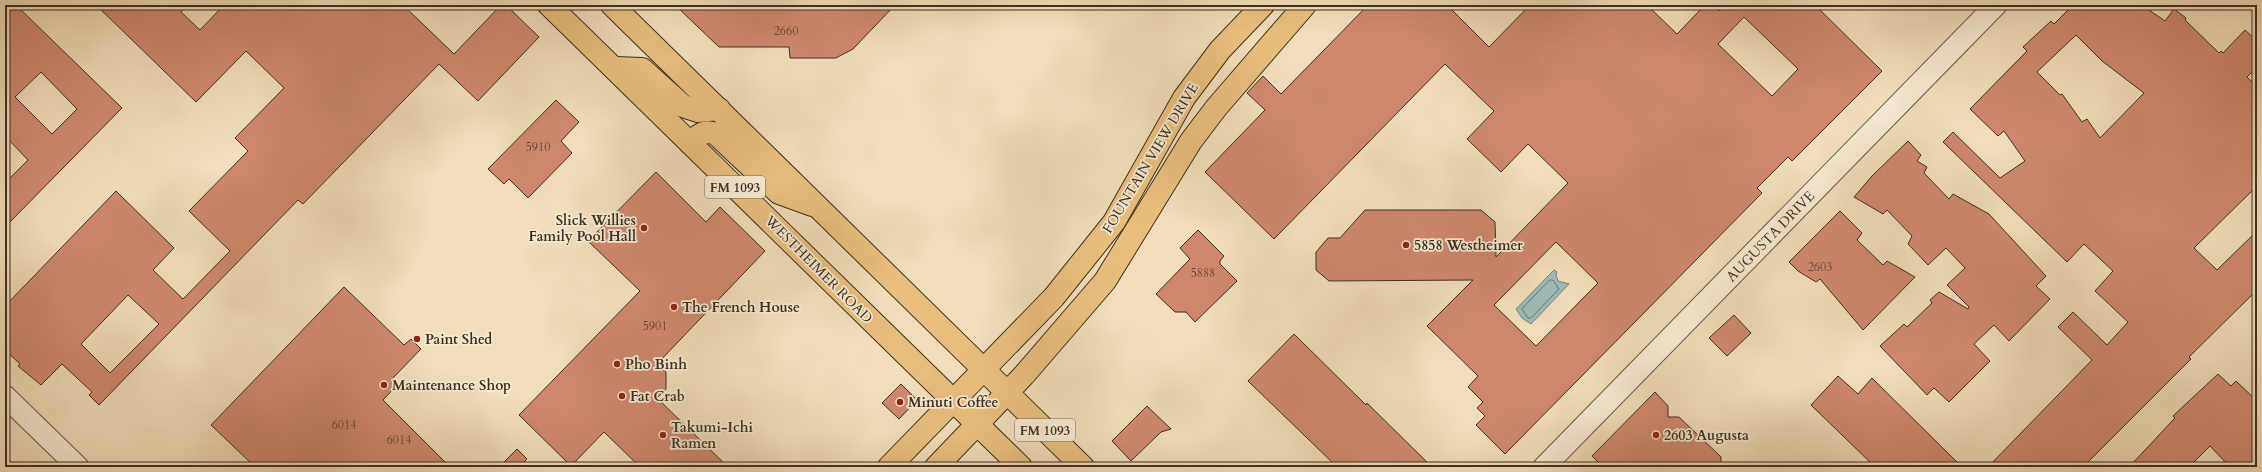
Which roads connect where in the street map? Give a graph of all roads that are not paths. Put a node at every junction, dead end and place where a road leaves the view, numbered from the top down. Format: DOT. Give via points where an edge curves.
graph roads {
  1 [pos="549,5"];
  2 [pos="612,5"];
  3 [pos="1263,5"];
  4 [pos="1305,5"];
  5 [pos="1996,5"];
  6 [pos="615,68"];
  7 [pos="719,109"];
  8 [pos="1167,124"];
  9 [pos="1191,141"];
  10 [pos="690,143"];
  11 [pos="1150,154"];
  12 [pos="1174,170"];
  13 [pos="819,207"];
  14 [pos="983,370"];
  15 [pos="1006,393"];
  16 [pos="5,396"];
  17 [pos="953,401"];
  18 [pos="977,424"];
  19 [pos="78,467"];
  20 [pos="889,467"];
  21 [pos="936,467"];
  22 [pos="1021,467"];
  23 [pos="1083,467"];
  24 [pos="1544,467"];
  1 -- 6 [label="main road, WESTHEIMER ROAD / FM 1093"];
  2 -- 7 [label="main road, FM 1093"];
  3 -- 8 [label="main road, FOUNTAIN VIEW DRIVE" via="1220,50"];
  4 -- 9 [label="main road, FOUNTAIN VIEW DRIVE" via="1216,108"];
  5 -- 24 [label="street, AUGUSTA DRIVE"];
  6 -- 7 [label="main road" via="642,69 690,110"];
  6 -- 10 [label="main road, WESTHEIMER ROAD / FM 1093"];
  7 -- 13 [label="main road, FM 1093"];
  8 -- 9 [label="main road"];
  8 -- 11 [label="main road, FOUNTAIN VIEW DRIVE"];
  9 -- 12 [label="main road, FOUNTAIN VIEW DRIVE"];
  10 -- 13 [label="main road" via="702,132 716,134 779,193"];
  10 -- 17 [label="main road, WESTHEIMER ROAD / FM 1093"];
  11 -- 12 [label="main road"];
  11 -- 14 [label="main road, FOUNTAIN VIEW DRIVE" via="1114,222 1054,297"];
  12 -- 15 [label="main road, FOUNTAIN VIEW DRIVE" via="1105,281"];
  13 -- 14 [label="main road, FM 1093"];
  14 -- 15 [label="main road, FM 1093"];
  14 -- 17 [label="main road, FOUNTAIN VIEW DRIVE"];
  15 -- 18 [label="main road, FOUNTAIN VIEW DRIVE"];
  15 -- 23 [label="main road, FM 1093"];
  16 -- 19 [label="street"];
  17 -- 18 [label="main road, WESTHEIMER ROAD / FM 1093"];
  17 -- 20 [label="main road, FOUNTAIN VIEW DRIVE"];
  18 -- 21 [label="main road, FOUNTAIN VIEW DRIVE"];
  18 -- 22 [label="main road, WESTHEIMER ROAD / FM 1093"];
}
